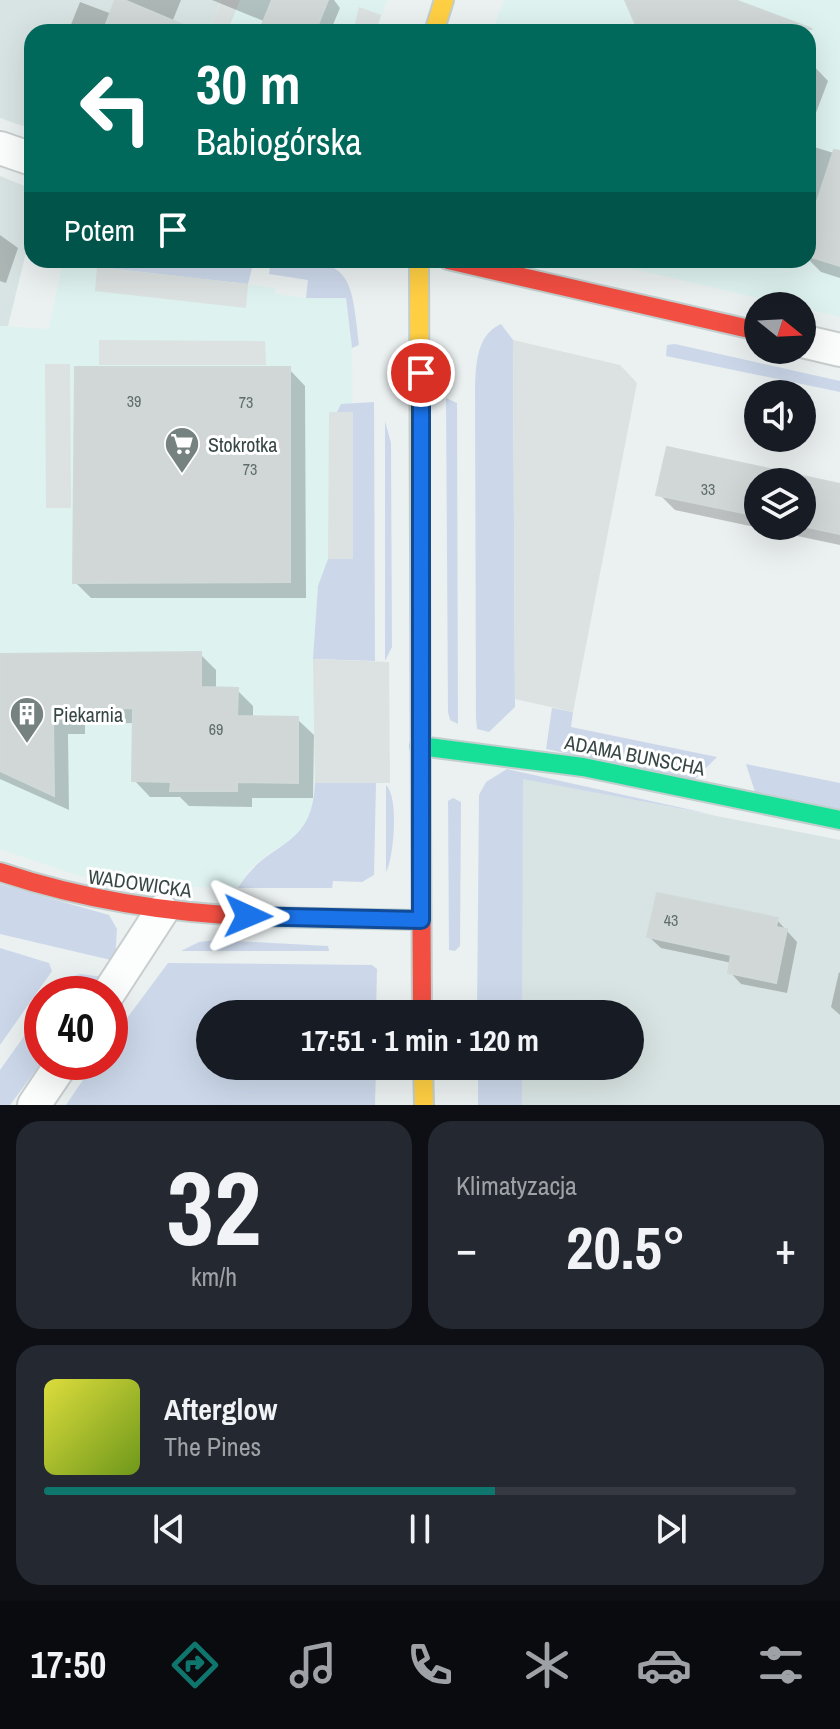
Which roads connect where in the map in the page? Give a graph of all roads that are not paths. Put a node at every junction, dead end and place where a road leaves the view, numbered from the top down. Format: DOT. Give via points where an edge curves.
graph roads {
  1 [pos="444,0"];
  2 [pos="436,24"];
  3 [pos="0,148"];
  4 [pos="24,156"];
  5 [pos="419,268"];
  6 [pos="483,268"];
  7 [pos="744,328"];
  8 [pos="816,344"];
  9 [pos="840,350"];
  10 [pos="420,746"];
  11 [pos="840,820"];
  12 [pos="0,872"];
  13 [pos="162,911"];
  14 [pos="421,920"];
  15 [pos="120,976"];
  16 [pos="422,1000"];
  17 [pos="51,1080"];
  18 [pos="423,1080"];
  19 [pos="34,1105"];
  20 [pos="424,1105"];
  1 -- 2 [label="street"];
  3 -- 4 [label="street"];
  5 -- 10 [label="street"];
  6 -- 7 [label="street"];
  8 -- 9 [label="street"];
  10 -- 11 [label="street, ADAMA BUNSCHA" via="568,764"];
  10 -- 14 [label="street"];
  12 -- 13 [label="street, WADOWICKA" via="65,894"];
  13 -- 14 [label="street, WADOWICKA"];
  13 -- 15 [label="street"];
  14 -- 16 [label="street"];
  17 -- 19 [label="street"];
  18 -- 20 [label="street"];
}
